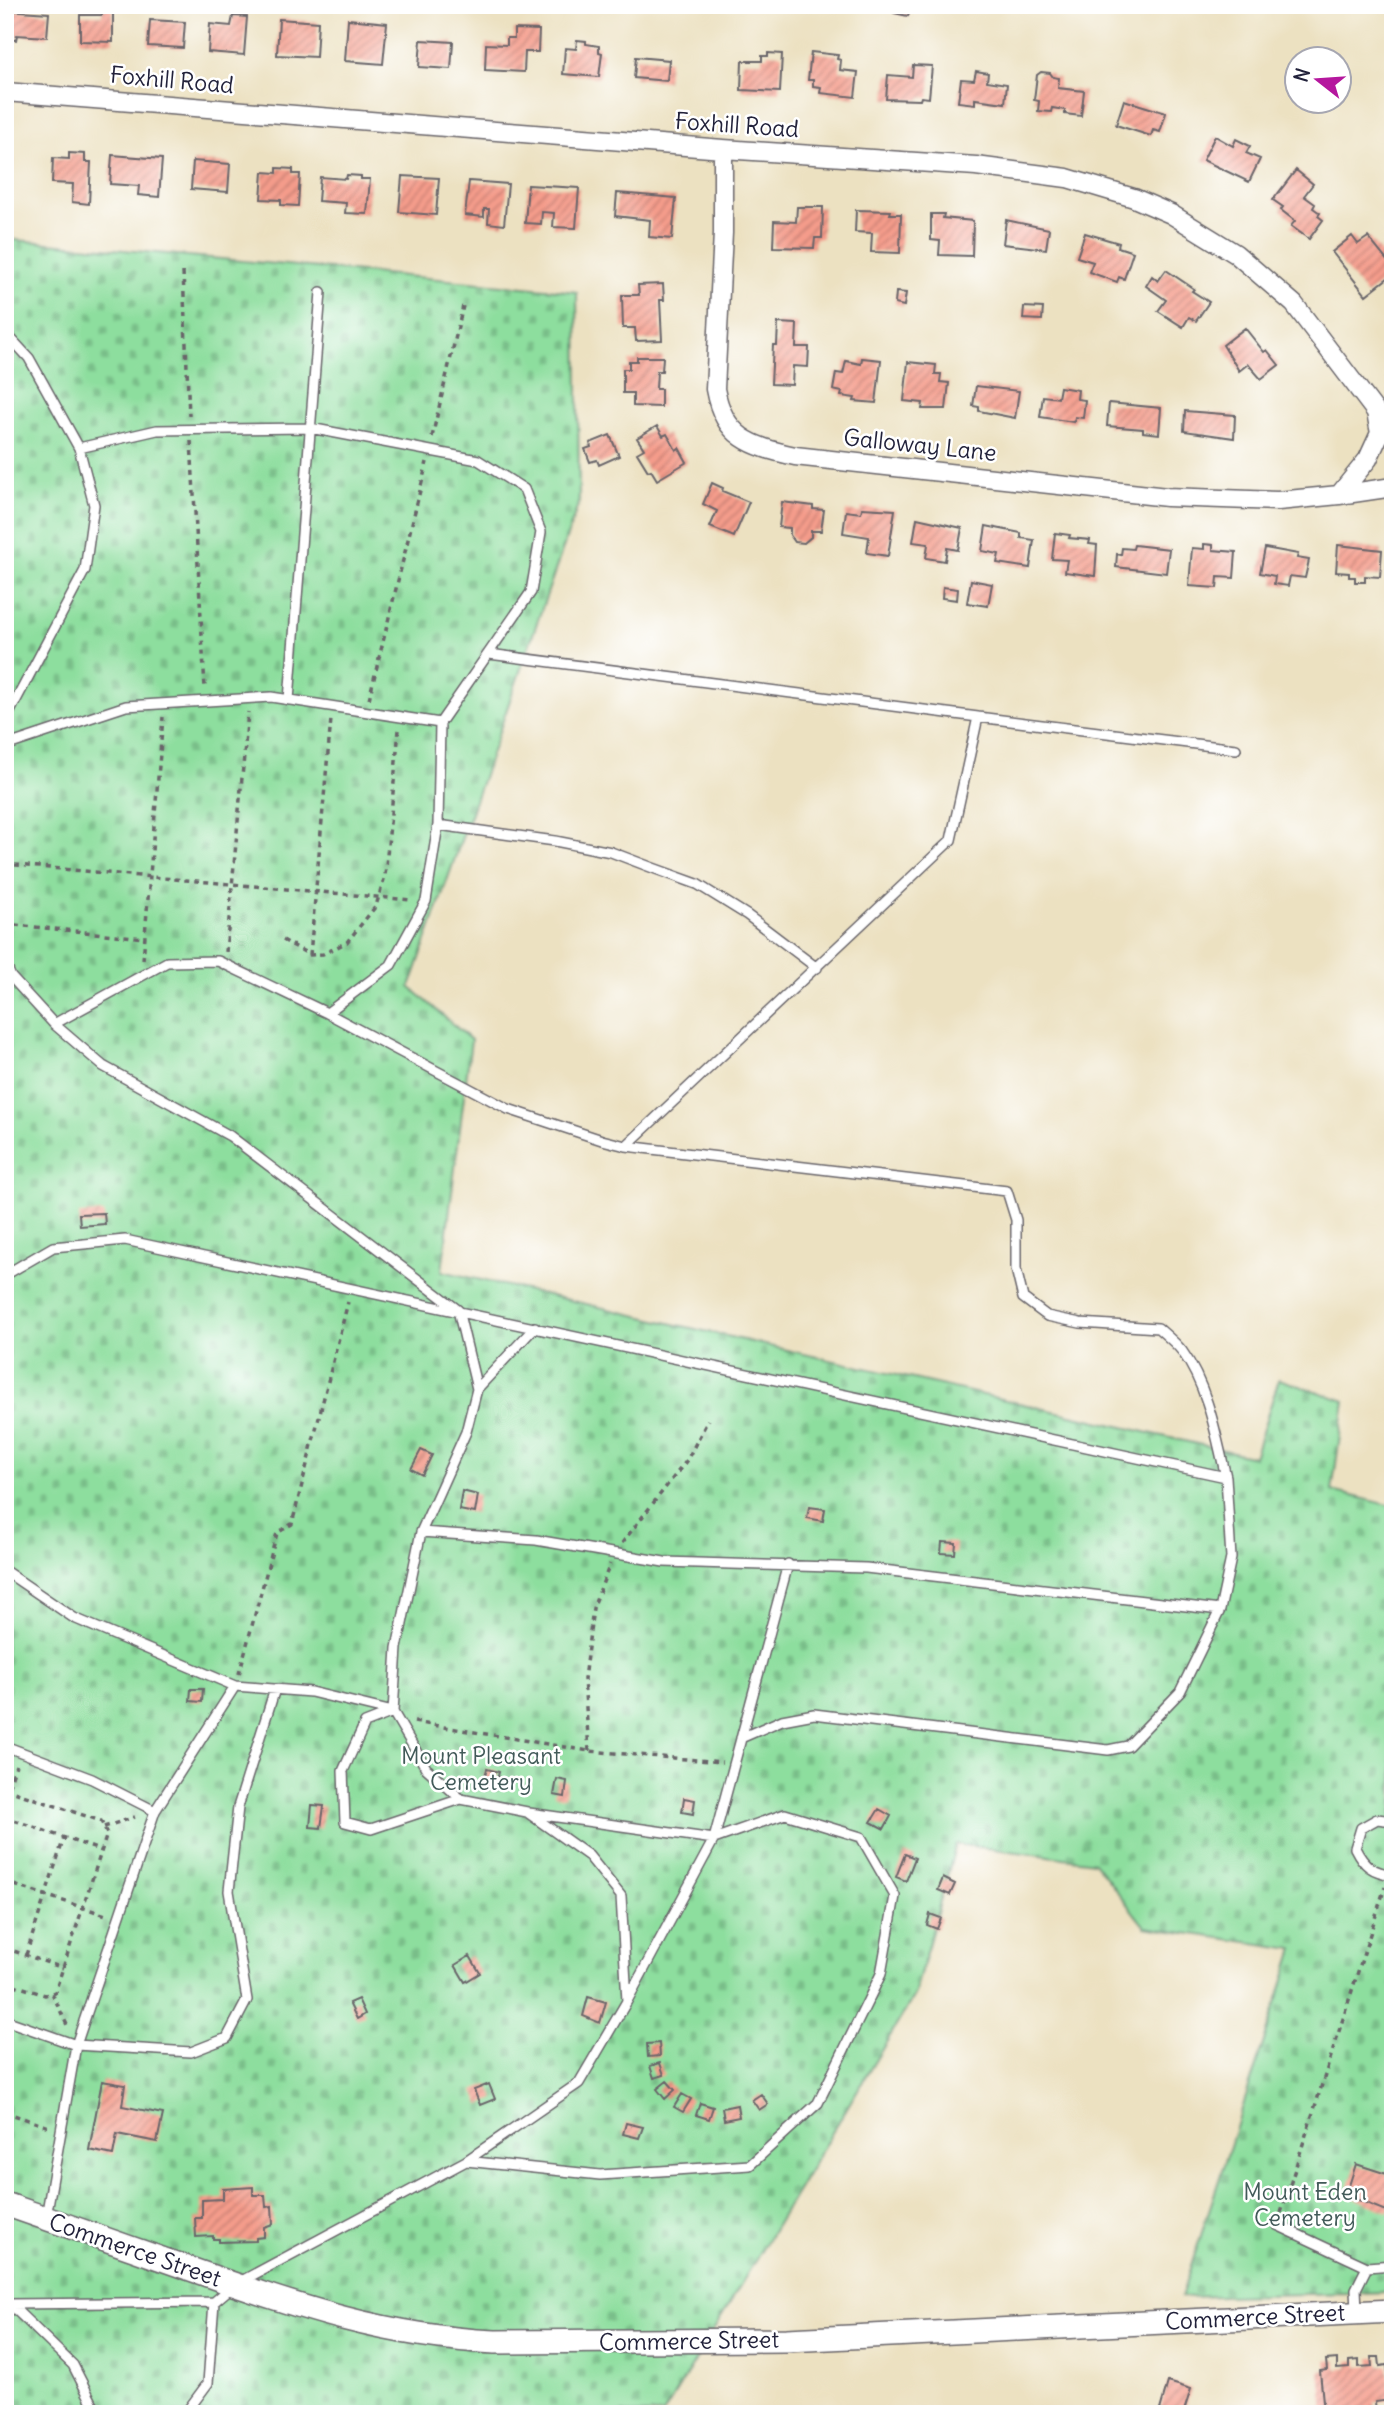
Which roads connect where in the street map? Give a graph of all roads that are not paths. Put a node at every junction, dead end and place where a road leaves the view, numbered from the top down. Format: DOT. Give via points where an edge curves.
graph roads {
  1 [pos="5,92"];
  2 [pos="723,149"];
  3 [pos="321,292"];
  4 [pos="5,332"];
  5 [pos="1376,412"];
  6 [pos="1393,426"];
  7 [pos="310,428"];
  8 [pos="79,447"];
  9 [pos="1393,487"];
  10 [pos="1339,495"];
  11 [pos="489,654"];
  12 [pos="289,700"];
  13 [pos="978,717"];
  14 [pos="5,721"];
  15 [pos="440,723"];
  16 [pos="5,746"];
  17 [pos="1236,749"];
  18 [pos="438,825"];
  19 [pos="5,963"];
  20 [pos="817,968"];
  21 [pos="327,1013"];
  22 [pos="54,1024"];
  23 [pos="626,1146"];
  24 [pos="5,1275"];
  25 [pos="458,1310"];
  26 [pos="536,1327"];
  27 [pos="477,1389"];
  28 [pos="1226,1477"];
  29 [pos="421,1532"];
  30 [pos="788,1564"];
  31 [pos="5,1571"];
  32 [pos="1220,1609"];
  33 [pos="235,1686"];
  34 [pos="275,1689"];
  35 [pos="395,1716"];
  36 [pos="741,1738"];
  37 [pos="5,1746"];
  38 [pos="461,1798"];
  39 [pos="155,1811"];
  40 [pos="527,1812"];
  41 [pos="1393,1821"];
  42 [pos="714,1839"];
  43 [pos="1391,1875"];
  44 [pos="627,2001"];
  45 [pos="5,2020"];
  46 [pos="76,2045"];
  47 [pos="466,2161"];
  48 [pos="5,2204"];
  49 [pos="46,2218"];
  50 [pos="1277,2225"];
  51 [pos="1393,2264"];
  52 [pos="1367,2267"];
  53 [pos="234,2285"];
  54 [pos="214,2302"];
  55 [pos="8,2304"];
  56 [pos="1393,2311"];
  57 [pos="1357,2312"];
  58 [pos="98,2414"];
  59 [pos="185,2414"];
  1 -- 2 [label="street, Foxhill Road"];
  2 -- 5 [label="street, Foxhill Road" via="976,166 1067,178 1134,198 1209,236 1294,304"];
  2 -- 10 [label="street, Galloway Lane" via="715,389 729,426 747,443 795,456 1167,497 1278,501"];
  3 -- 7 [label="lane"];
  4 -- 8 [label="lane" via="29,358"];
  5 -- 6 [label="street, Foxhill Road"];
  5 -- 10 [label="street" via="1380,433 1368,459"];
  7 -- 8 [label="lane" via="158,430"];
  7 -- 11 [label="lane" via="478,460 524,489 541,532 531,592"];
  7 -- 12 [label="lane"];
  8 -- 14 [label="lane" via="94,505 85,570"];
  9 -- 10 [label="street, Galloway Lane"];
  11 -- 13 [label="lane"];
  11 -- 15 [label="lane"];
  12 -- 15 [label="lane"];
  12 -- 16 [label="lane" via="271,697 126,706"];
  13 -- 17 [label="lane"];
  13 -- 20 [label="lane" via="951,840"];
  15 -- 18 [label="lane"];
  18 -- 20 [label="lane" via="611,852 697,884"];
  18 -- 21 [label="lane" via="426,901 391,965"];
  19 -- 22 [label="lane" via="11,977"];
  20 -- 23 [label="lane"];
  21 -- 22 [label="lane" via="218,961 167,962"];
  21 -- 23 [label="lane" via="508,1109"];
  22 -- 25 [label="lane" via="103,1066 230,1136"];
  23 -- 28 [label="lane" via="1007,1191 1016,1220 1016,1269 1023,1298 1047,1316 1158,1328 1182,1352 1200,1387"];
  24 -- 25 [label="lane" via="53,1247 125,1240"];
  25 -- 26 [label="lane"];
  25 -- 27 [label="lane"];
  26 -- 27 [label="lane"];
  26 -- 28 [label="lane"];
  27 -- 29 [label="lane" via="466,1432"];
  28 -- 32 [label="lane" via="1231,1558"];
  29 -- 30 [label="lane" via="536,1540 664,1562"];
  29 -- 35 [label="lane" via="397,1648"];
  30 -- 32 [label="lane" via="866,1568"];
  30 -- 36 [label="lane"];
  31 -- 33 [label="lane" via="74,1618"];
  32 -- 36 [label="lane" via="1180,1692 1128,1746 1108,1749 814,1714 782,1720"];
  33 -- 34 [label="lane"];
  33 -- 39 [label="lane"];
  34 -- 35 [label="lane" via="311,1692"];
  34 -- 46 [label="lane" via="239,1807 229,1891 247,2000 227,2038 191,2053"];
  35 -- 38 [label="lane" via="426,1768"];
  35 -- 38 [label="lane" via="365,1724 342,1771 345,1822 371,1829"];
  36 -- 42 [label="lane"];
  37 -- 39 [label="lane" via="92,1779"];
  38 -- 40 [label="lane"];
  39 -- 46 [label="lane"];
  40 -- 42 [label="lane"];
  40 -- 44 [label="lane" via="589,1856 621,1896"];
  41 -- 43 [label="lane" via="1377,1819 1361,1828 1355,1848 1364,1864"];
  42 -- 44 [label="lane"];
  42 -- 47 [label="lane" via="785,1814 861,1837 894,1896 881,1974 818,2103 750,2165 600,2175"];
  44 -- 47 [label="lane" via="579,2083"];
  45 -- 46 [label="lane"];
  46 -- 49 [label="lane"];
  47 -- 53 [label="lane"];
  48 -- 49 [label="street, Commerce Street"];
  49 -- 53 [label="street, Commerce Street"];
  50 -- 52 [label="lane"];
  51 -- 52 [label="lane"];
  52 -- 57 [label="lane" via="1356,2289"];
  53 -- 54 [label="lane"];
  53 -- 57 [label="street, Commerce Street" via="381,2329 495,2342 787,2340"];
  54 -- 55 [label="lane"];
  54 -- 59 [label="lane" via="208,2383"];
  55 -- 58 [label="lane" via="73,2365"];
  56 -- 57 [label="street, Commerce Street"];
}
